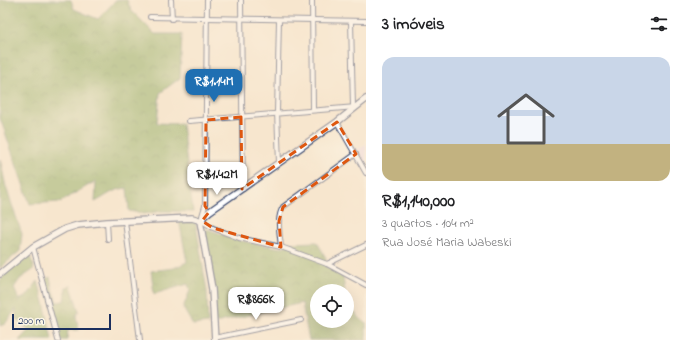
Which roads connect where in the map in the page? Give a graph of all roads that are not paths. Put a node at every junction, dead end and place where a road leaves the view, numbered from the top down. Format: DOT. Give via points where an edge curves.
graph roads {
  1 [pos="171,0"];
  2 [pos="207,0"];
  3 [pos="241,0"];
  4 [pos="312,0"];
  5 [pos="150,17"];
  6 [pos="172,19"];
  7 [pos="207,20"];
  8 [pos="241,20"];
  9 [pos="279,20"];
  10 [pos="312,21"];
  11 [pos="351,21"];
  12 [pos="366,21"];
  13 [pos="366,99"];
  14 [pos="354,107"];
  15 [pos="313,109"];
  16 [pos="277,112"];
  17 [pos="241,117"];
  18 [pos="206,120"];
  19 [pos="189,121"];
  20 [pos="337,122"];
  21 [pos="356,154"];
  22 [pos="279,162"];
  23 [pos="366,172"];
  24 [pos="242,189"];
  25 [pos="205,206"];
  26 [pos="210,211"];
  27 [pos="202,220"];
  28 [pos="125,221"];
  29 [pos="107,222"];
  30 [pos="108,239"];
  31 [pos="366,245"];
  32 [pos="33,247"];
  33 [pos="281,247"];
  34 [pos="327,264"];
  35 [pos="0,274"];
  36 [pos="366,285"];
  37 [pos="301,320"];
  38 [pos="214,339"];
  39 [pos="58,340"];
  40 [pos="140,340"];
  1 -- 6 [label="street"];
  2 -- 7 [label="street"];
  3 -- 8 [label="street"];
  4 -- 10 [label="street"];
  5 -- 6 [label="street"];
  6 -- 7 [label="street"];
  7 -- 8 [label="street"];
  7 -- 18 [label="street"];
  8 -- 9 [label="street"];
  8 -- 17 [label="street"];
  9 -- 10 [label="street"];
  9 -- 16 [label="street"];
  10 -- 11 [label="street"];
  10 -- 15 [label="street"];
  11 -- 12 [label="street"];
  11 -- 14 [label="street"];
  13 -- 14 [label="street"];
  14 -- 15 [label="street"];
  14 -- 20 [label="street"];
  15 -- 16 [label="street"];
  16 -- 17 [label="street"];
  16 -- 22 [label="street"];
  17 -- 18 [label="street"];
  17 -- 24 [label="street"];
  18 -- 19 [label="street"];
  18 -- 25 [label="street"];
  20 -- 21 [label="street"];
  20 -- 22 [label="street"];
  21 -- 23 [label="street"];
  21 -- 33 [label="street" via="283,207 279,212"];
  22 -- 24 [label="street"];
  24 -- 26 [label="street"];
  25 -- 26 [label="street"];
  25 -- 27 [label="street"];
  26 -- 27 [label="street"];
  27 -- 28 [label="street"];
  27 -- 33 [label="street" via="239,238"];
  27 -- 38 [label="street" via="212,289"];
  28 -- 29 [label="street"];
  28 -- 40 [label="street"];
  29 -- 30 [label="street"];
  29 -- 32 [label="street" via="65,229"];
  31 -- 34 [label="street"];
  32 -- 35 [label="street"];
  32 -- 39 [label="street"];
  33 -- 34 [label="street"];
  34 -- 36 [label="street"];
  37 -- 38 [label="street"];
}
